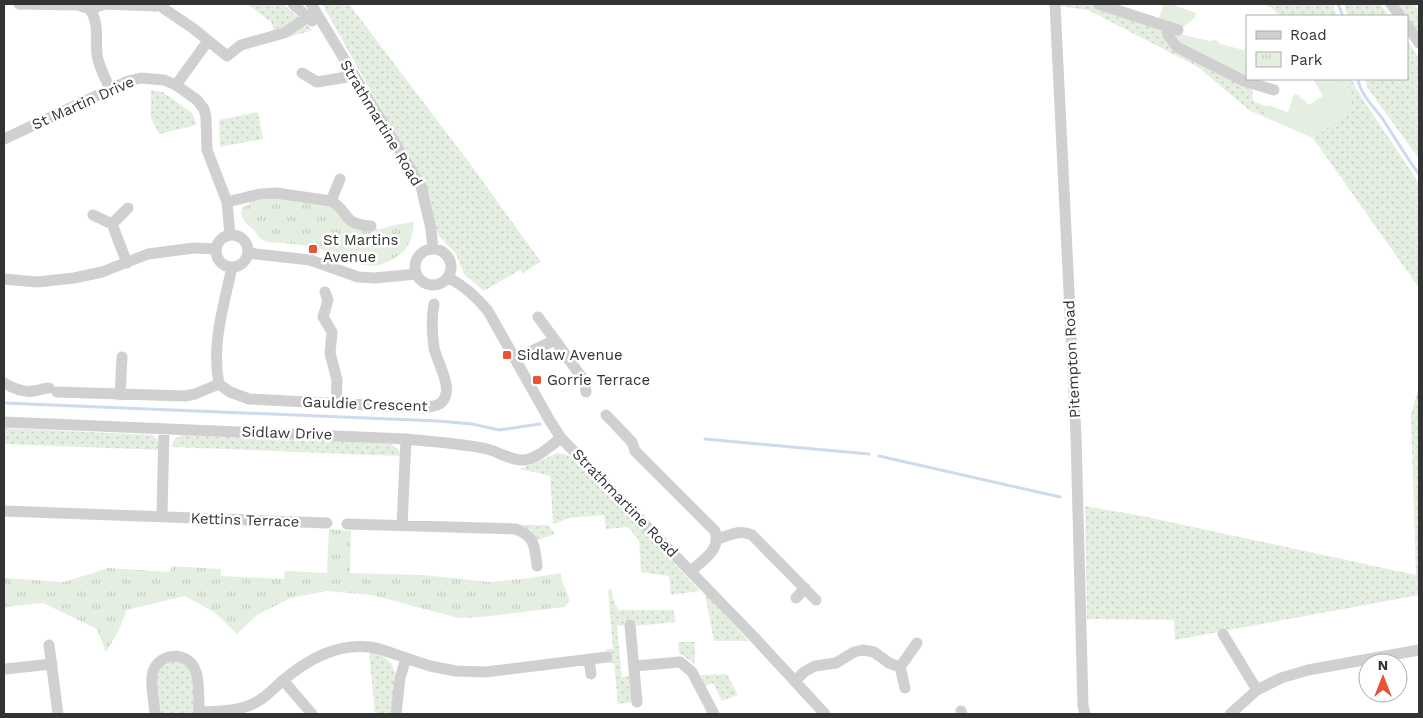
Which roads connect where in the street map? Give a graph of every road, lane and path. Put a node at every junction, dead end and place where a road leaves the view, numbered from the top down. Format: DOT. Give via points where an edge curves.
graph roads {
  1 [pos="19,4"];
  2 [pos="118,4"];
  3 [pos="293,4"];
  4 [pos="311,4"];
  5 [pos="1055,4"];
  6 [pos="1098,4"];
  7 [pos="1391,4"];
  8 [pos="90,9"];
  9 [pos="1399,15"];
  10 [pos="308,17"];
  11 [pos="1408,26"];
  12 [pos="331,40"];
  13 [pos="208,41"];
  14 [pos="1419,43"];
  15 [pos="302,73"];
  16 [pos="353,76"];
  17 [pos="176,85"];
  18 [pos="110,89"];
  19 [pos="1274,90"];
  20 [pos="5,137"];
  21 [pos="340,179"];
  22 [pos="331,201"];
  23 [pos="227,202"];
  24 [pos="128,208"];
  25 [pos="93,215"];
  26 [pos="112,224"];
  27 [pos="371,226"];
  28 [pos="230,235"];
  29 [pos="216,249"];
  30 [pos="433,249"];
  31 [pos="248,253"];
  32 [pos="127,262"];
  33 [pos="232,267"];
  34 [pos="416,274"];
  35 [pos="448,277"];
  36 [pos="4,279"];
  37 [pos="325,292"];
  38 [pos="434,304"];
  39 [pos="538,318"];
  40 [pos="555,340"];
  41 [pos="122,357"];
  42 [pos="515,359"];
  43 [pos="6,384"];
  44 [pos="219,384"];
  45 [pos="586,392"];
  46 [pos="120,395"];
  47 [pos="336,404"];
  48 [pos="606,415"];
  49 [pos="4,422"];
  50 [pos="164,429"];
  51 [pos="561,438"];
  52 [pos="406,439"];
  53 [pos="4,511"];
  54 [pos="162,516"];
  55 [pos="327,523"];
  56 [pos="347,524"];
  57 [pos="402,526"];
  58 [pos="718,539"];
  59 [pos="537,566"];
  60 [pos="691,572"];
  61 [pos="805,588"];
  62 [pos="796,598"];
  63 [pos="816,600"];
  64 [pos="630,626"];
  65 [pos="1223,634"];
  66 [pos="918,643"];
  67 [pos="49,645"];
  68 [pos="1419,650"];
  69 [pos="607,657"];
  70 [pos="406,658"];
  71 [pos="589,659"];
  72 [pos="52,664"];
  73 [pos="634,666"];
  74 [pos="900,667"];
  75 [pos="5,669"];
  76 [pos="590,674"];
  77 [pos="283,680"];
  78 [pos="796,681"];
  79 [pos="905,688"];
  80 [pos="1256,690"];
  81 [pos="637,702"];
  82 [pos="199,713"];
  83 [pos="58,714"];
  84 [pos="155,714"];
  85 [pos="312,714"];
  86 [pos="396,714"];
  87 [pos="714,714"];
  88 [pos="825,714"];
  89 [pos="1085,714"];
  90 [pos="1230,714"];
  1 -- 8 [label="street" via="78,5"];
  2 -- 8 [label="street"];
  2 -- 13 [label="street" via="160,7"];
  3 -- 10 [label="street"];
  4 -- 12 [label="street, Strathmartine Road"];
  5 -- 89 [label="street, Pitempton Road" via="1076,436"];
  6 -- 19 [label="street" via="1173,29 1168,35 1177,47 1244,81"];
  7 -- 9 [label="street"];
  8 -- 18 [label="street" via="97,28 99,63"];
  10 -- 12 [label="street"];
  10 -- 13 [label="street" via="284,33 242,45 227,56"];
  11 -- 14 [label="street"];
  12 -- 16 [label="street, Strathmartine Road"];
  13 -- 17 [label="street"];
  15 -- 16 [label="street" via="312,85"];
  16 -- 30 [label="street, Strathmartine Road" via="421,186"];
  17 -- 18 [label="street, St Martin Drive" via="164,80 140,78"];
  17 -- 23 [label="street, St Martin Drive" via="204,109 207,150"];
  18 -- 20 [label="street, St Martin Drive"];
  21 -- 22 [label="street"];
  22 -- 23 [label="street" via="276,193"];
  22 -- 27 [label="street" via="351,222"];
  23 -- 28 [label="street, St Martin Drive"];
  24 -- 26 [label="street"];
  25 -- 26 [label="street"];
  26 -- 32 [label="street"];
  28 -- 29 [label="street" via="221,240"];
  28 -- 31 [label="street" via="242,238"];
  29 -- 32 [label="street" via="172,250"];
  29 -- 33 [label="street" via="218,260"];
  30 -- 34 [label="street" via="418,257"];
  30 -- 35 [label="street" via="448,259"];
  31 -- 33 [label="street" via="241,265"];
  31 -- 34 [label="street" via="310,260 358,277"];
  32 -- 36 [label="street" via="74,278 37,282"];
  33 -- 44 [label="street" via="218,333"];
  34 -- 35 [label="street" via="423,283 434,285"];
  35 -- 42 [label="street, Strathmartine Road" via="464,286 488,311"];
  37 -- 47 [label="street" via="328,300 323,317 332,332 330,352 337,380"];
  38 -- 47 [label="street, Gauldie Crescent" via="431,320 434,347 447,390 445,399 438,406 426,408"];
  39 -- 40 [label="street"];
  40 -- 42 [label="street"];
  40 -- 45 [label="street" via="585,382"];
  41 -- 46 [label="street"];
  42 -- 51 [label="street, Strathmartine Road"];
  43 -- 46 [label="street" via="20,384 33,392 40,388"];
  44 -- 46 [label="street" via="185,396"];
  44 -- 47 [label="street, Gauldie Crescent" via="249,399"];
  48 -- 58 [label="street" via="632,442 635,451 715,531"];
  49 -- 50 [label="street, Sidlaw Drive"];
  50 -- 52 [label="street, Sidlaw Drive"];
  50 -- 54 [label="street"];
  51 -- 52 [label="street, Sidlaw Drive" via="537,456 524,460 489,449"];
  51 -- 60 [label="street, Strathmartine Road"];
  52 -- 57 [label="street"];
  53 -- 54 [label="street, Kettins Terrace"];
  54 -- 55 [label="street, Kettins Terrace"];
  56 -- 57 [label="street"];
  57 -- 59 [label="street" via="516,529 527,533 534,544"];
  58 -- 60 [label="street" via="716,548"];
  58 -- 61 [label="street" via="738,532 752,535"];
  60 -- 78 [label="street, Strathmartine Road"];
  61 -- 62 [label="street"];
  61 -- 63 [label="street"];
  64 -- 73 [label="street"];
  65 -- 80 [label="street"];
  66 -- 74 [label="street"];
  67 -- 72 [label="street"];
  68 -- 80 [label="street" via="1308,670 1280,678"];
  69 -- 71 [label="street"];
  70 -- 71 [label="street" via="456,671 485,672"];
  70 -- 77 [label="street" via="369,647 354,647 319,655"];
  70 -- 86 [label="street"];
  71 -- 76 [label="street"];
  72 -- 75 [label="street"];
  72 -- 83 [label="street"];
  73 -- 81 [label="street"];
  73 -- 87 [label="street" via="680,662 692,672"];
  74 -- 78 [label="street" via="874,652 863,650 836,663 816,666"];
  74 -- 79 [label="street"];
  77 -- 82 [label="street" via="259,701 245,707"];
  77 -- 85 [label="street"];
  78 -- 88 [label="street, Strathmartine Road"];
  80 -- 90 [label="street"];
  82 -- 84 [label="street" via="196,672 190,661 179,655 167,656 157,664 152,675"];
}
